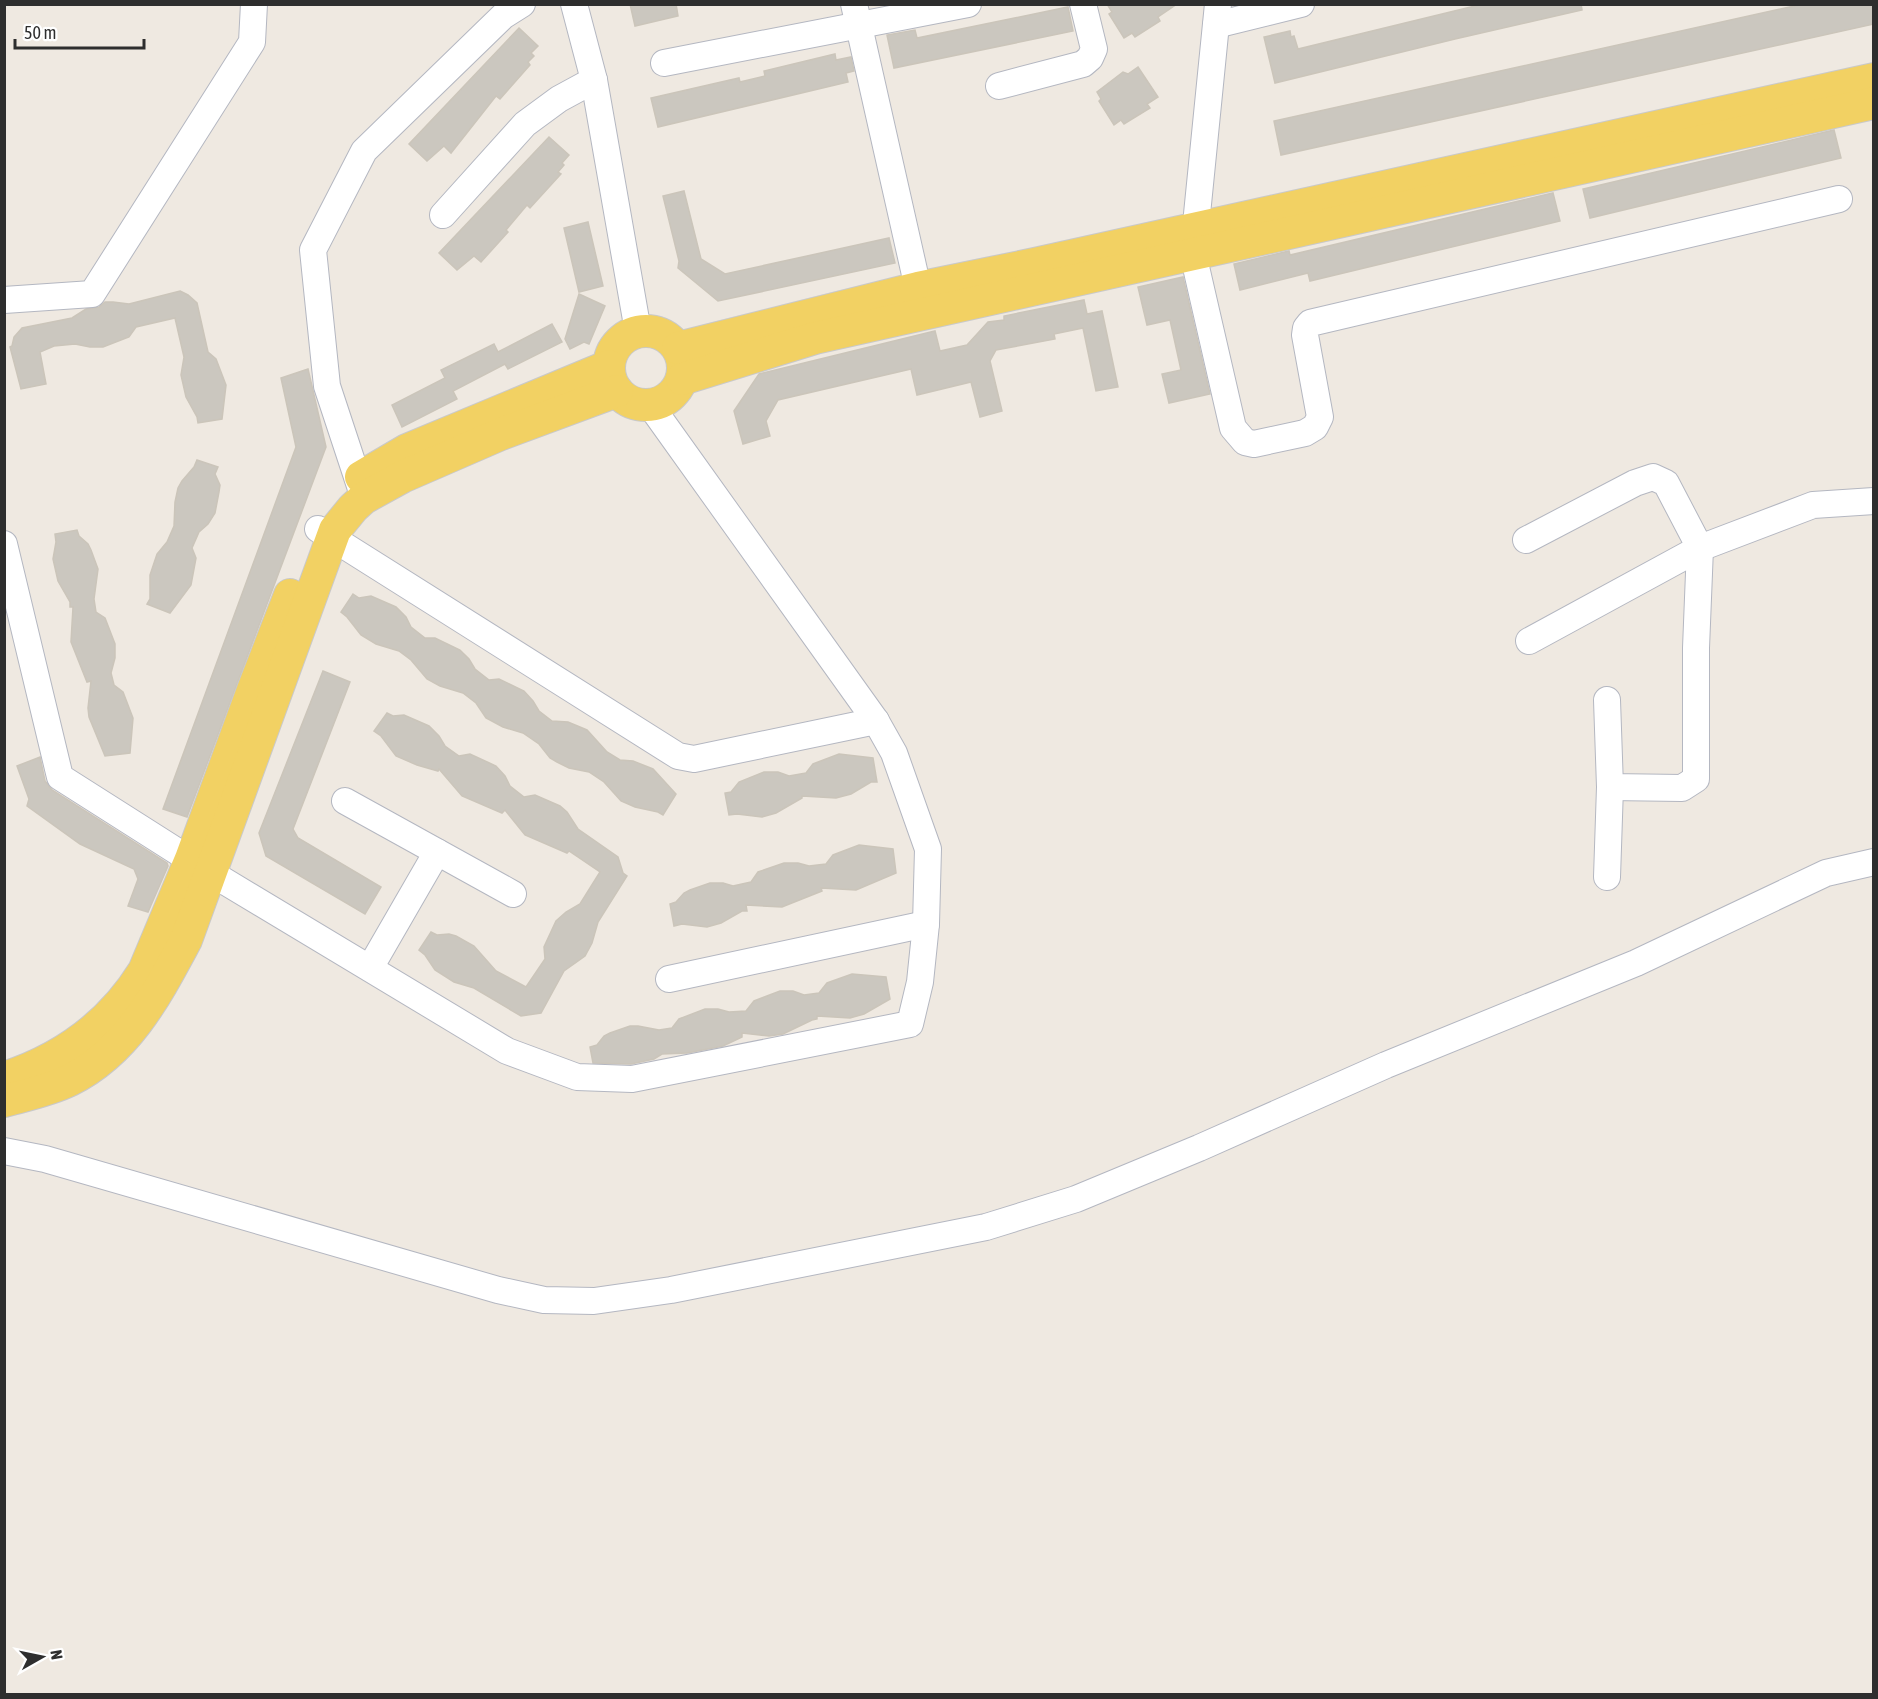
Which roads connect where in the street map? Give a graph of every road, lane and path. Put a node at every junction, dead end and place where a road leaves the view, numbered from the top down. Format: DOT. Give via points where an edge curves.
graph roads {
  1 [pos="254,4"];
  2 [pos="522,4"];
  3 [pos="574,4"];
  4 [pos="968,4"];
  5 [pos="1083,4"];
  6 [pos="1301,4"];
  7 [pos="856,15"];
  8 [pos="1217,15"];
  9 [pos="664,63"];
  10 [pos="1874,79"];
  11 [pos="594,80"];
  12 [pos="999,86"];
  13 [pos="1874,103"];
  14 [pos="1839,199"];
  15 [pos="443,215"];
  16 [pos="1195,241"];
  17 [pos="918,288"];
  18 [pos="4,300"];
  19 [pos="638,331"];
  20 [pos="680,364"];
  21 [pos="613,378"];
  22 [pos="650,405"];
  23 [pos="361,489"];
  24 [pos="1874,501"];
  25 [pos="325,534"];
  26 [pos="1526,540"];
  27 [pos="4,544"];
  28 [pos="1700,548"];
  29 [pos="1529,641"];
  30 [pos="1607,700"];
  31 [pos="876,722"];
  32 [pos="1610,787"];
  33 [pos="345,801"];
  34 [pos="437,852"];
  35 [pos="1874,862"];
  36 [pos="201,866"];
  37 [pos="1607,877"];
  38 [pos="513,894"];
  39 [pos="926,924"];
  40 [pos="370,968"];
  41 [pos="669,979"];
  42 [pos="4,1078"];
  43 [pos="4,1101"];
  44 [pos="4,1151"];
  1 -- 18 [label="street" via="252,42 92,294"];
  2 -- 23 [label="street" via="503,16 364,151 313,250 327,386"];
  3 -- 11 [label="street"];
  4 -- 7 [label="street"];
  5 -- 12 [label="street" via="1094,49 1090,58 1083,64"];
  6 -- 8 [label="street"];
  7 -- 9 [label="street"];
  7 -- 17 [label="street"];
  8 -- 16 [label="street"];
  10 -- 16 [label="main road"];
  11 -- 15 [label="street" via="525,124"];
  11 -- 19 [label="street"];
  13 -- 16 [label="main road"];
  14 -- 16 [label="street" via="1310,323 1305,335 1320,417 1315,427 1305,433 1254,444 1245,441 1233,428"];
  16 -- 17 [label="main road"];
  16 -- 20 [label="main road" via="815,338"];
  17 -- 20 [label="main road"];
  19 -- 20 [label="main road" via="657,332 672,341"];
  19 -- 21 [label="main road" via="615,347"];
  20 -- 22 [label="main road" via="670,397"];
  21 -- 22 [label="main road" via="632,402"];
  21 -- 23 [label="main road" via="407,450"];
  22 -- 31 [label="street"];
  23 -- 25 [label="main road" via="353,508 335,530"];
  24 -- 28 [label="street" via="1812,505"];
  25 -- 31 [label="street" via="678,756 694,759"];
  25 -- 36 [label="main road"];
  26 -- 28 [label="street" via="1653,477 1666,483"];
  27 -- 36 [label="street" via="60,777"];
  28 -- 29 [label="street"];
  28 -- 32 [label="street" via="1696,779 1682,788"];
  30 -- 32 [label="street"];
  31 -- 39 [label="street" via="894,753 928,849"];
  32 -- 37 [label="street"];
  33 -- 34 [label="street"];
  34 -- 38 [label="street"];
  34 -- 40 [label="street"];
  35 -- 44 [label="street" via="1826,873 1636,963 1386,1065 1076,1199 986,1227 671,1290 594,1301 544,1300 56,1162"];
  36 -- 40 [label="street"];
  36 -- 42 [label="main road" via="144,971 111,1014 69,1049"];
  36 -- 43 [label="main road" via="186,940 157,995 123,1040 70,1080"];
  39 -- 40 [label="street" via="920,982 910,1024 632,1079 578,1077 507,1051"];
  39 -- 41 [label="street"];
}
